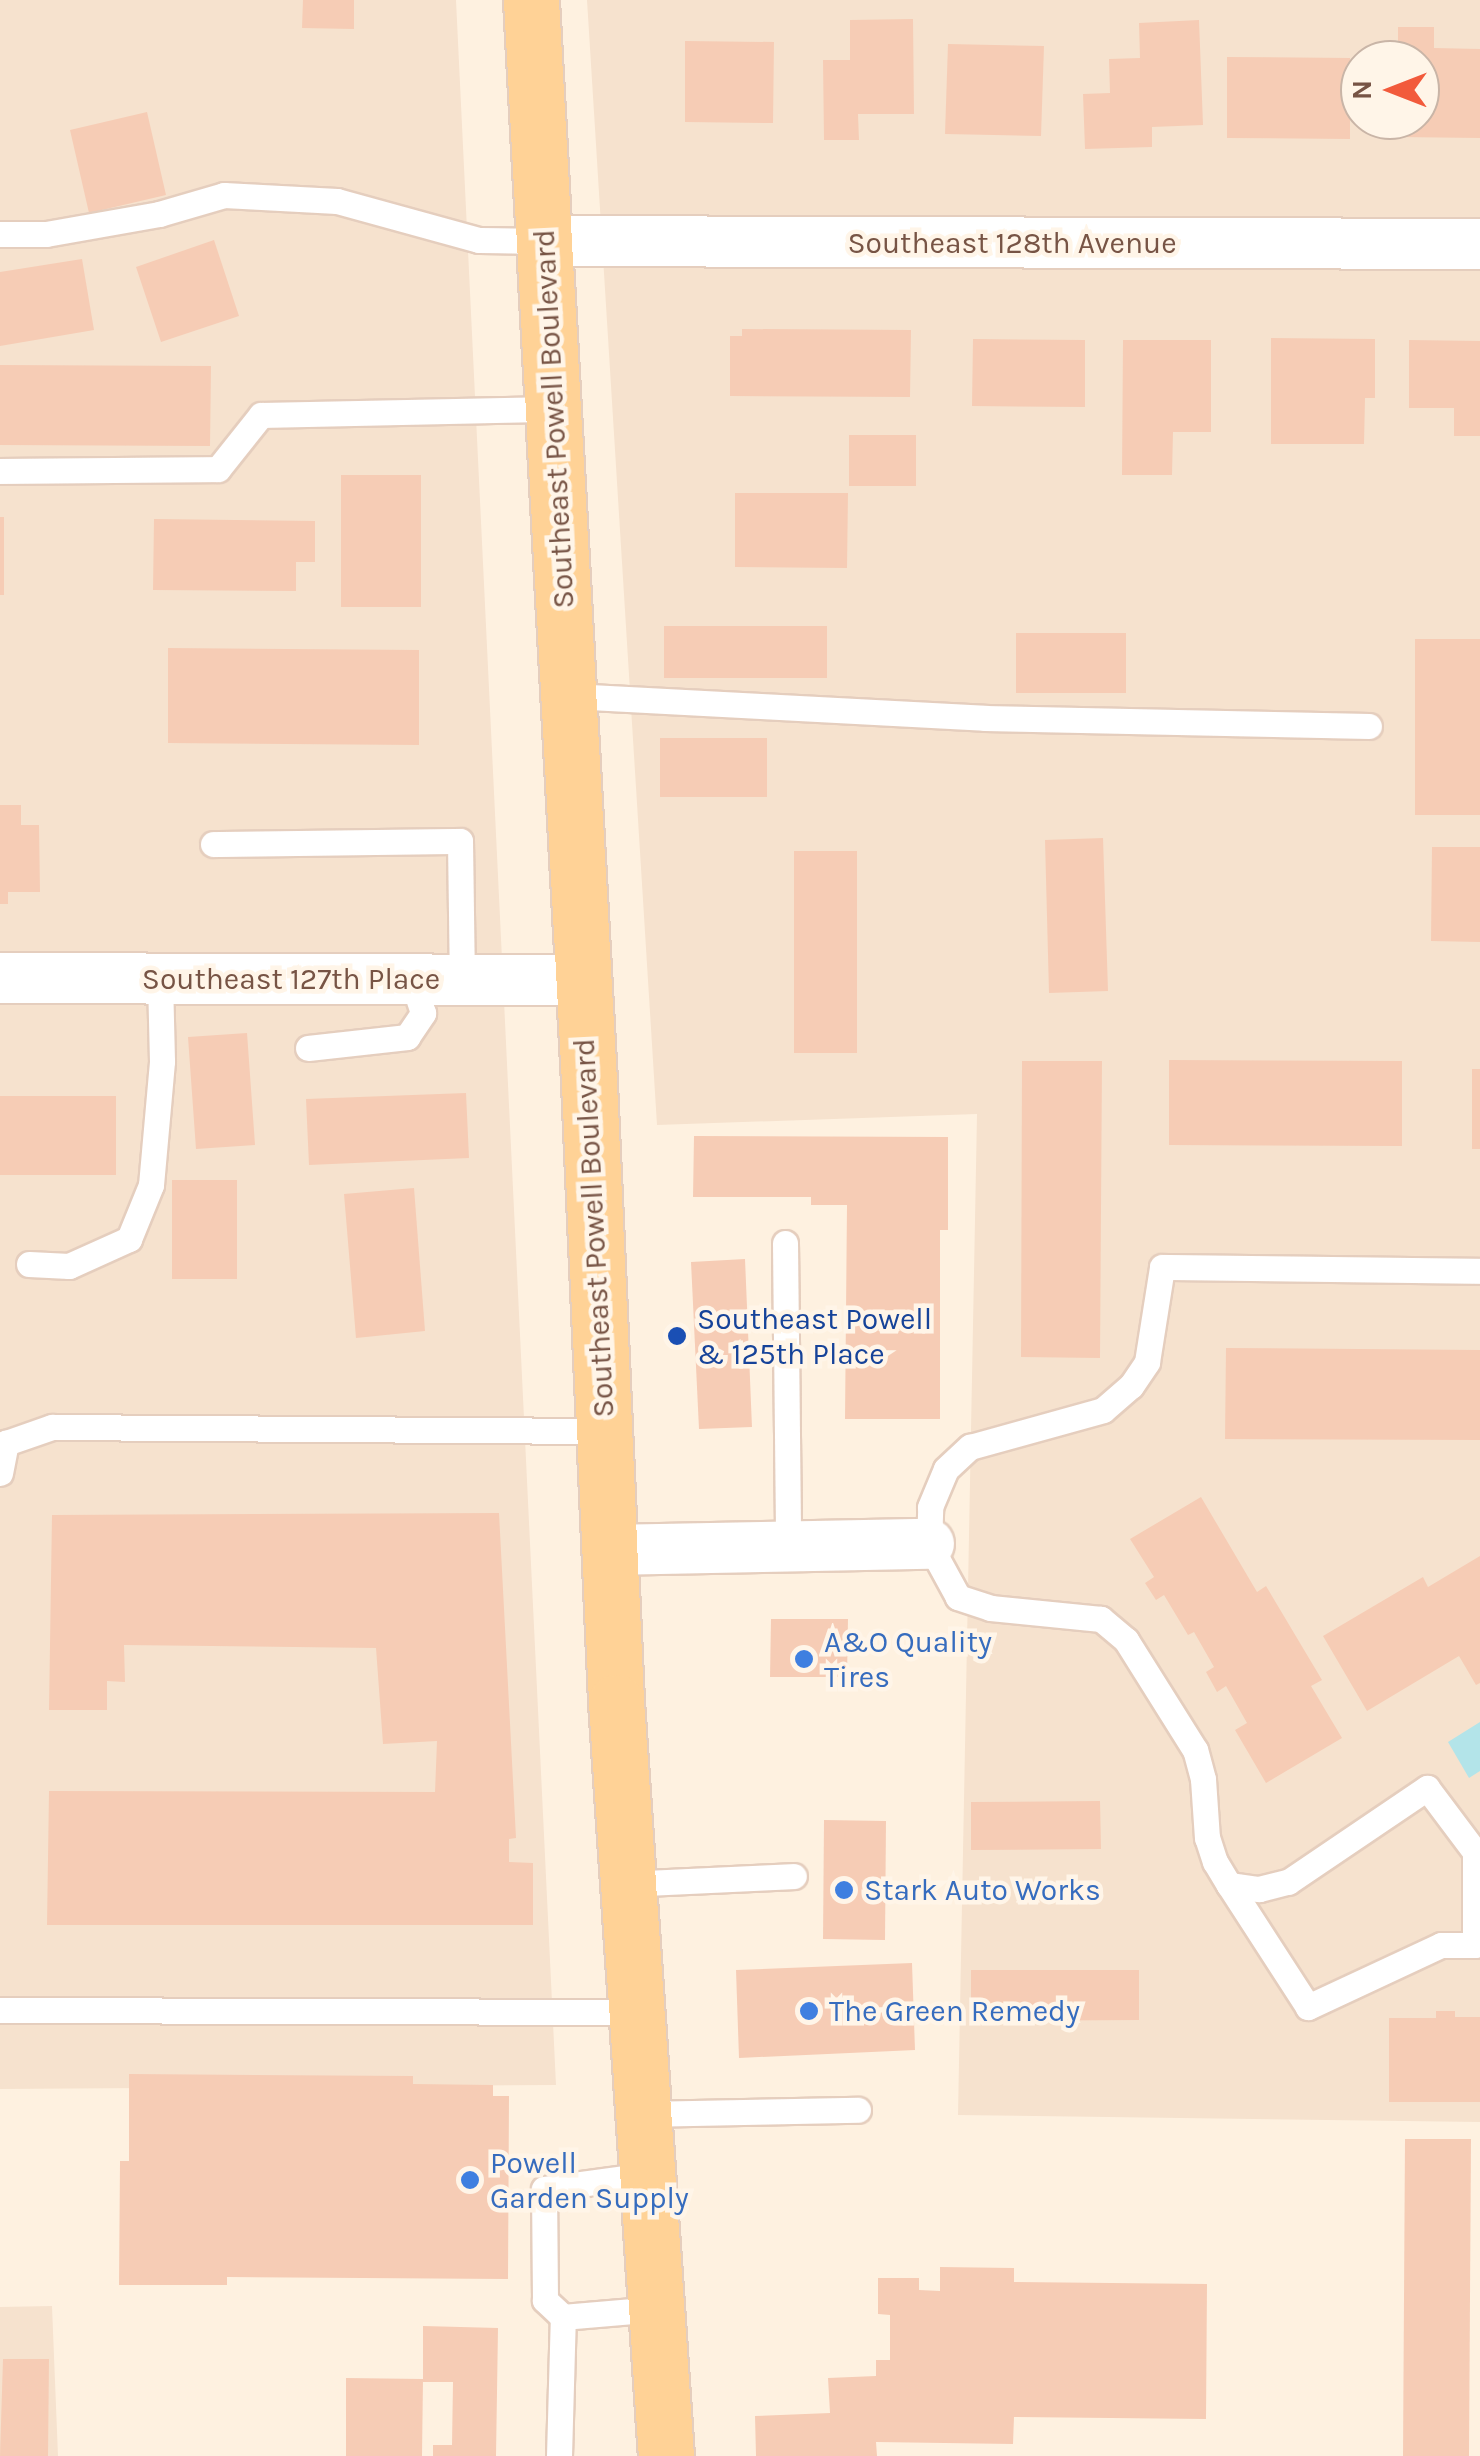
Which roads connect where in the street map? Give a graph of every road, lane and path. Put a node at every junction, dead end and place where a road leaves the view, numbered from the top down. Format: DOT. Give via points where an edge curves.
graph roads {
  1 [pos="530,0"];
  2 [pos="0,234"];
  3 [pos="544,242"];
  4 [pos="1480,244"];
  5 [pos="553,409"];
  6 [pos="0,471"];
  7 [pos="570,696"];
  8 [pos="1369,726"];
  9 [pos="213,844"];
  10 [pos="0,978"];
  11 [pos="160,978"];
  12 [pos="412,979"];
  13 [pos="462,979"];
  14 [pos="582,980"];
  15 [pos="308,1048"];
  16 [pos="786,1243"];
  17 [pos="29,1264"];
  18 [pos="1480,1271"];
  19 [pos="604,1431"];
  20 [pos="0,1473"];
  21 [pos="929,1544"];
  22 [pos="788,1546"];
  23 [pos="608,1550"];
  24 [pos="794,1876"];
  25 [pos="626,1884"];
  26 [pos="1230,1885"];
  27 [pos="0,2010"];
  28 [pos="635,2012"];
  29 [pos="858,2110"];
  30 [pos="641,2114"];
  31 [pos="646,2174"];
  32 [pos="656,2309"];
  33 [pos="563,2317"];
  34 [pos="558,2456"];
  35 [pos="666,2456"];
  1 -- 3 [label="main road, Southeast Powell Boulevard"];
  2 -- 3 [label="lane" via="65,231 224,195 337,201 478,240"];
  3 -- 4 [label="street, Southeast 128th Avenue"];
  3 -- 5 [label="main road, Southeast Powell Boulevard"];
  5 -- 6 [label="lane" via="261,415 218,469"];
  5 -- 7 [label="main road, Southeast Powell Boulevard"];
  7 -- 8 [label="lane" via="985,718"];
  7 -- 14 [label="main road, Southeast Powell Boulevard"];
  9 -- 13 [label="lane" via="460,841"];
  10 -- 11 [label="street, Southeast 127th Place"];
  11 -- 12 [label="street, Southeast 127th Place"];
  11 -- 17 [label="lane" via="162,1061 150,1185 129,1239 69,1266"];
  12 -- 13 [label="street, Southeast 127th Place"];
  12 -- 15 [label="lane" via="423,1013 407,1037"];
  13 -- 14 [label="street, Southeast 127th Place"];
  14 -- 19 [label="main road, Southeast Powell Boulevard"];
  16 -- 22 [label="lane"];
  18 -- 21 [label="lane" via="1162,1268 1147,1362 1131,1386 1103,1410 970,1447 946,1469 935,1494"];
  19 -- 20 [label="lane" via="52,1427 6,1443"];
  19 -- 23 [label="main road, Southeast Powell Boulevard"];
  21 -- 22 [label="street"];
  21 -- 26 [label="lane" via="958,1597 991,1608 1101,1619 1126,1640 1196,1750 1207,1838"];
  22 -- 23 [label="street"];
  23 -- 25 [label="main road, Southeast Powell Boulevard"];
  24 -- 25 [label="lane"];
  25 -- 28 [label="main road, Southeast Powell Boulevard"];
  26 -- 26 [label="lane" via="1308,2007 1441,1944 1475,1944 1475,1852 1427,1788 1288,1882 1259,1889"];
  27 -- 28 [label="lane"];
  28 -- 30 [label="main road, Southeast Powell Boulevard"];
  29 -- 30 [label="lane"];
  30 -- 31 [label="main road, Southeast Powell Boulevard"];
  31 -- 32 [label="main road, Southeast Powell Boulevard"];
  31 -- 33 [label="lane" via="544,2189 545,2300"];
  32 -- 33 [label="lane"];
  32 -- 35 [label="main road, Southeast Powell Boulevard"];
  33 -- 34 [label="lane"];
}
